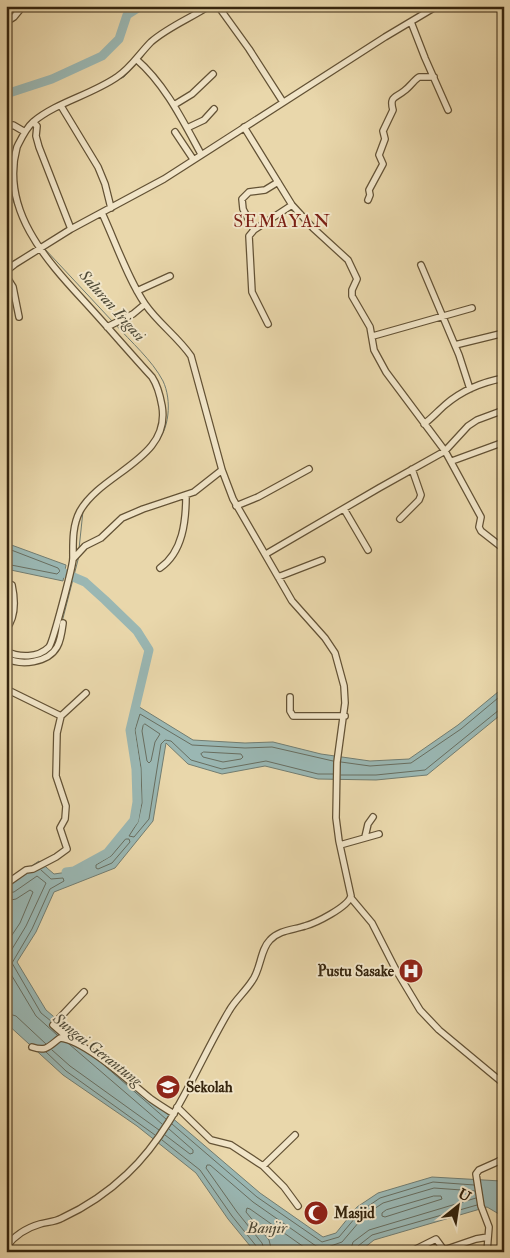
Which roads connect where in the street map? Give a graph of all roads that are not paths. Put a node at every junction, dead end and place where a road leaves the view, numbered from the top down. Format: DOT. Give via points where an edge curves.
graph roads {
  1 [pos="23,6"];
  2 [pos="209,6"];
  3 [pos="437,6"];
  4 [pos="219,7"];
  5 [pos="6,22"];
  6 [pos="411,22"];
  7 [pos="138,61"];
  8 [pos="213,74"];
  9 [pos="434,77"];
  10 [pos="283,102"];
  11 [pos="174,105"];
  12 [pos="62,108"];
  13 [pos="214,109"];
  14 [pos="448,110"];
  15 [pos="35,124"];
  16 [pos="244,126"];
  17 [pos="6,127"];
  18 [pos="187,128"];
  19 [pos="25,132"];
  20 [pos="175,132"];
  21 [pos="201,154"];
  22 [pos="193,160"];
  23 [pos="7,180"];
  24 [pos="278,182"];
  25 [pos="368,200"];
  26 [pos="292,205"];
  27 [pos="111,208"];
  28 [pos="102,213"];
  29 [pos="71,229"];
  30 [pos="21,230"];
  31 [pos="254,230"];
  32 [pos="40,249"];
  33 [pos="421,265"];
  34 [pos="6,271"];
  35 [pos="6,276"];
  36 [pos="170,276"];
  37 [pos="137,291"];
  38 [pos="145,304"];
  39 [pos="472,308"];
  40 [pos="442,316"];
  41 [pos="19,317"];
  42 [pos="268,324"];
  43 [pos="107,327"];
  44 [pos="504,333"];
  45 [pos="372,336"];
  46 [pos="455,346"];
  47 [pos="504,378"];
  48 [pos="470,389"];
  49 [pos="504,410"];
  50 [pos="424,424"];
  51 [pos="504,442"];
  52 [pos="446,451"];
  53 [pos="452,461"];
  54 [pos="309,469"];
  55 [pos="412,469"];
  56 [pos="222,470"];
  57 [pos="186,495"];
  58 [pos="236,506"];
  59 [pos="344,509"];
  60 [pos="400,519"];
  61 [pos="504,549"];
  62 [pos="368,550"];
  63 [pos="266,554"];
  64 [pos="76,556"];
  65 [pos="322,560"];
  66 [pos="160,568"];
  67 [pos="278,577"];
  68 [pos="6,582"];
  69 [pos="63,623"];
  70 [pos="6,629"];
  71 [pos="58,633"];
  72 [pos="6,651"];
  73 [pos="6,658"];
  74 [pos="6,689"];
  75 [pos="86,693"];
  76 [pos="290,697"];
  77 [pos="61,716"];
  78 [pos="345,716"];
  79 [pos="373,817"];
  80 [pos="379,834"];
  81 [pos="366,838"];
  82 [pos="340,845"];
  83 [pos="6,884"];
  84 [pos="351,898"];
  85 [pos="84,992"];
  86 [pos="71,1042"];
  87 [pos="32,1046"];
  88 [pos="504,1084"];
  89 [pos="177,1108"];
  90 [pos="173,1115"];
  91 [pos="295,1136"];
  92 [pos="504,1158"];
  93 [pos="263,1166"];
  94 [pos="298,1206"];
  95 [pos="488,1237"];
  96 [pos="6,1247"];
  97 [pos="411,1251"];
  98 [pos="487,1252"];
  1 -- 5 [label="street"];
  2 -- 7 [label="street" via="158,37"];
  3 -- 6 [label="street"];
  4 -- 10 [label="street"];
  6 -- 9 [label="street"];
  6 -- 10 [label="street"];
  7 -- 11 [label="street"];
  7 -- 12 [label="street" via="117,77"];
  8 -- 11 [label="street" via="192,94"];
  9 -- 14 [label="street"];
  9 -- 25 [label="street" via="419,77 392,101 393,110 383,131 385,139 379,155 383,164 369,190"];
  10 -- 16 [label="street"];
  11 -- 18 [label="street"];
  12 -- 15 [label="street"];
  12 -- 27 [label="street" via="98,167"];
  13 -- 18 [label="street" via="204,120"];
  15 -- 19 [label="street"];
  15 -- 29 [label="street" via="39,147"];
  16 -- 21 [label="street"];
  16 -- 24 [label="street"];
  17 -- 19 [label="street" via="13,124"];
  18 -- 21 [label="street"];
  19 -- 23 [label="street" via="12,157"];
  20 -- 22 [label="street"];
  21 -- 22 [label="street"];
  22 -- 27 [label="street"];
  24 -- 26 [label="street"];
  24 -- 31 [label="street" via="265,190 248,192 242,199 243,209"];
  26 -- 31 [label="street"];
  26 -- 45 [label="street" via="350,262 357,279 352,294"];
  27 -- 28 [label="street"];
  28 -- 29 [label="street"];
  28 -- 37 [label="street"];
  29 -- 32 [label="street"];
  30 -- 32 [label="street"];
  31 -- 42 [label="street" via="248,239 252,292"];
  32 -- 34 [label="street"];
  32 -- 43 [label="street"];
  33 -- 40 [label="street"];
  35 -- 41 [label="street" via="13,287"];
  36 -- 37 [label="street"];
  37 -- 38 [label="street"];
  38 -- 43 [label="street"];
  38 -- 56 [label="street" via="191,356"];
  39 -- 40 [label="street"];
  40 -- 45 [label="street"];
  40 -- 46 [label="street"];
  43 -- 64 [label="street" via="154,381 160,393 163,422 152,447 94,494 80,510 73,537"];
  44 -- 46 [label="street"];
  45 -- 50 [label="street" via="374,350 386,372"];
  46 -- 48 [label="street"];
  47 -- 48 [label="street"];
  48 -- 50 [label="street" via="446,404"];
  49 -- 52 [label="street" via="472,422"];
  50 -- 52 [label="street"];
  51 -- 53 [label="street"];
  52 -- 53 [label="street"];
  52 -- 55 [label="street"];
  53 -- 61 [label="street" via="481,517 480,529"];
  54 -- 58 [label="street"];
  55 -- 59 [label="street"];
  55 -- 60 [label="street" via="421,495"];
  56 -- 57 [label="street"];
  56 -- 58 [label="street"];
  57 -- 64 [label="street" via="128,516"];
  57 -- 66 [label="street" via="178,545 174,555"];
  58 -- 63 [label="street"];
  59 -- 62 [label="street"];
  59 -- 63 [label="street"];
  63 -- 67 [label="street"];
  64 -- 71 [label="street"];
  65 -- 67 [label="street"];
  67 -- 78 [label="street" via="292,601 335,653 344,686"];
  68 -- 70 [label="street" via="12,584 14,606 12,622"];
  69 -- 71 [label="street"];
  71 -- 72 [label="street" via="41,652 23,656"];
  71 -- 73 [label="street" via="55,649 42,659 19,663"];
  74 -- 77 [label="street"];
  75 -- 77 [label="street"];
  76 -- 78 [label="street" via="293,716"];
  77 -- 83 [label="street" via="57,733 56,776 66,806 60,828 66,849 56,858 26,870"];
  78 -- 82 [label="street" via="337,762 336,818"];
  79 -- 81 [label="street" via="368,824"];
  80 -- 81 [label="street"];
  81 -- 82 [label="street"];
  82 -- 84 [label="street"];
  84 -- 88 [label="street" via="372,923 420,1010"];
  84 -- 89 [label="street" via="308,926 285,931 269,940 253,981 230,1009"];
  85 -- 86 [label="street" via="53,1025"];
  86 -- 87 [label="street" via="58,1040 43,1049"];
  86 -- 90 [label="street" via="94,1054"];
  89 -- 90 [label="street"];
  89 -- 93 [label="street" via="211,1140 231,1145"];
  90 -- 96 [label="street" via="129,1172 100,1196 63,1218 30,1228 13,1238"];
  91 -- 93 [label="street"];
  92 -- 95 [label="street" via="479,1170 476,1176 481,1206 488,1222"];
  93 -- 94 [label="street"];
  95 -- 97 [label="street" via="444,1250 436,1239"];
  95 -- 98 [label="street"];
}
